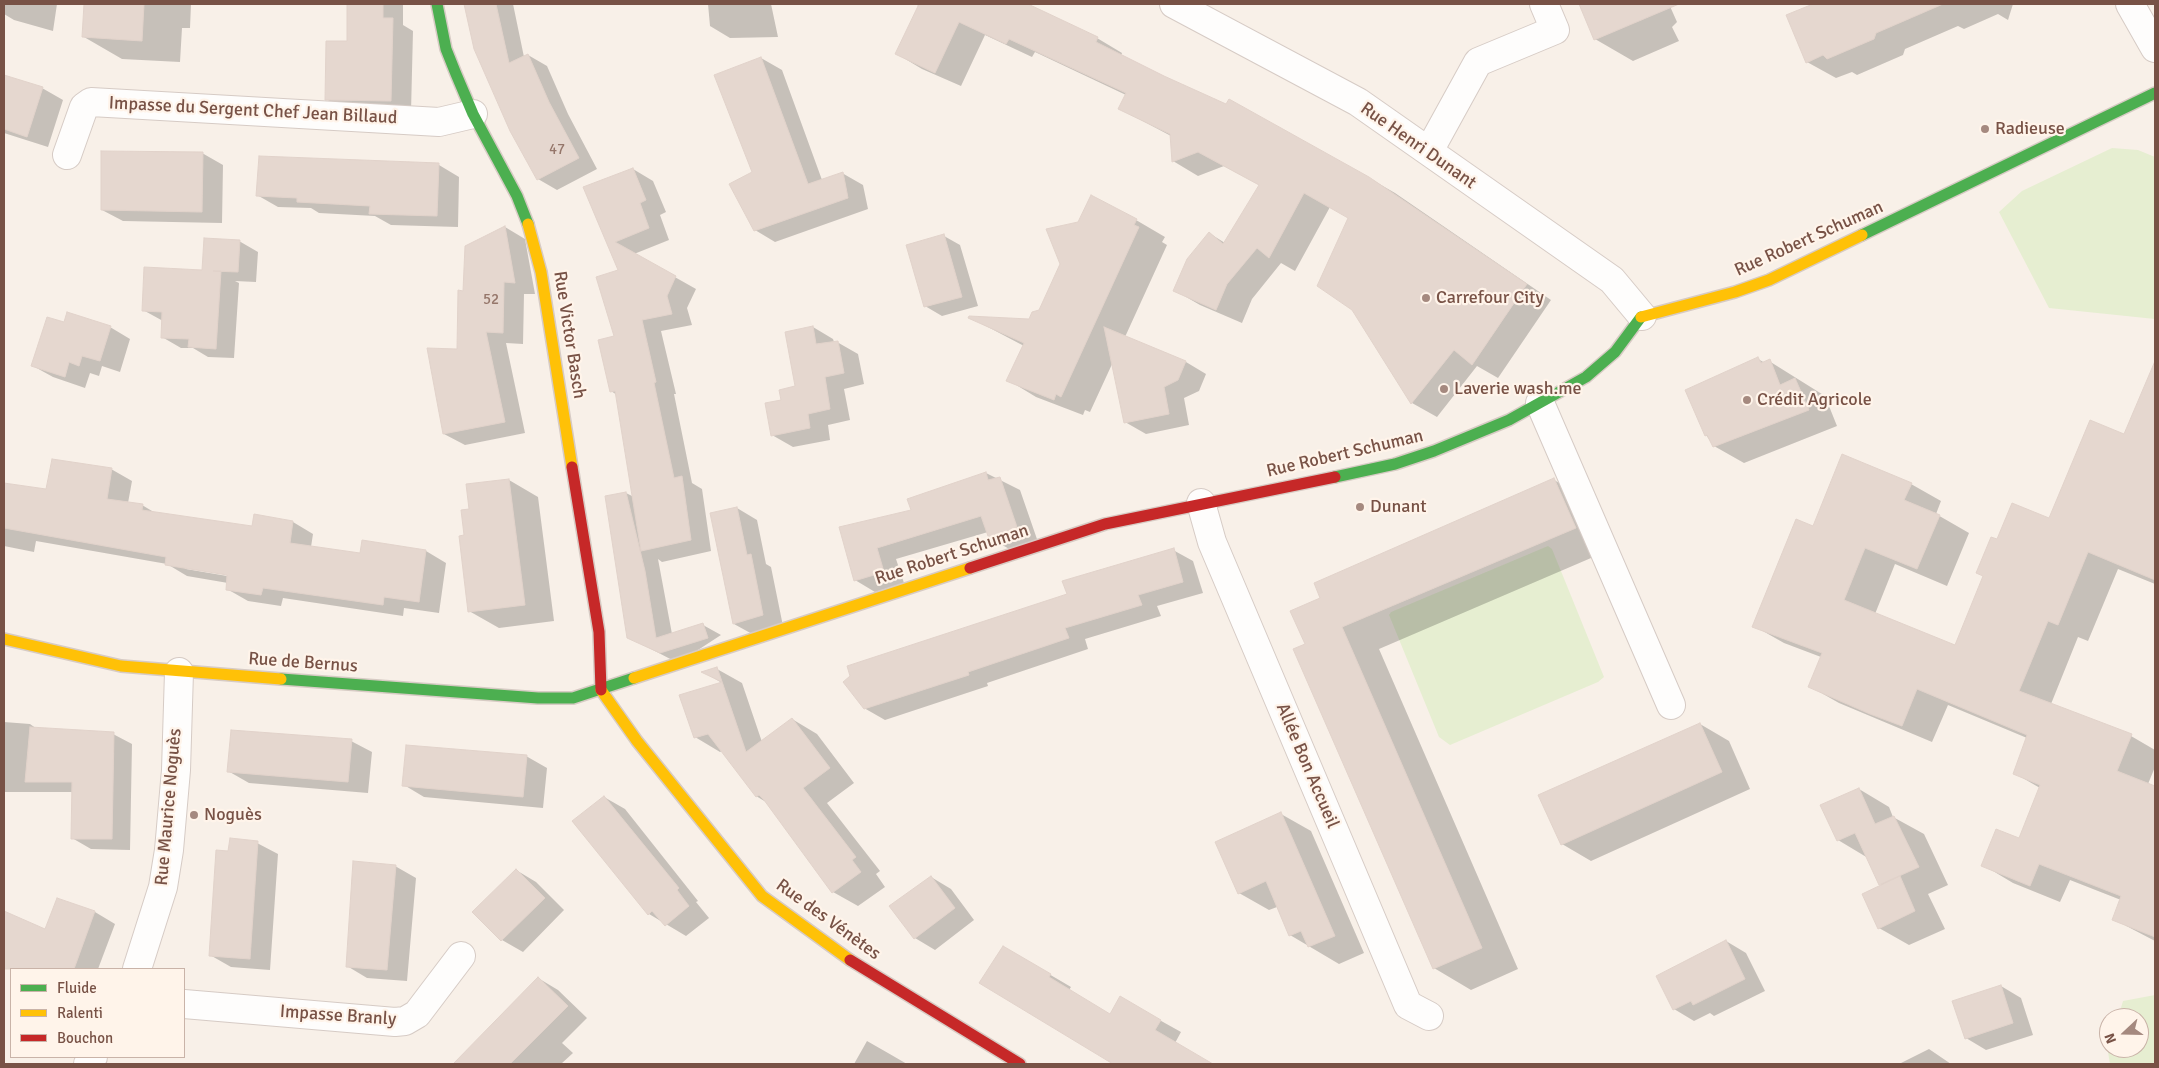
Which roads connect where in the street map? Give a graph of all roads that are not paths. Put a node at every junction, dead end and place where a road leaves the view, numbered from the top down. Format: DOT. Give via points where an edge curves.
graph roads {
  1 [pos="438,4"];
  2 [pos="1174,4"];
  3 [pos="1544,4"];
  4 [pos="2130,4"];
  5 [pos="2155,48"];
  6 [pos="2155,93"];
  7 [pos="473,114"];
  8 [pos="1429,151"];
  9 [pos="67,155"];
  10 [pos="1642,316"];
  11 [pos="1540,403"];
  12 [pos="1201,503"];
  13 [pos="4,639"];
  14 [pos="179,672"];
  15 [pos="601,690"];
  16 [pos="1671,705"];
  17 [pos="461,956"];
  18 [pos="137,968"];
  19 [pos="185,1004"];
  20 [pos="1428,1016"];
  21 [pos="1020,1064"];
  1 -- 7 [label="street, Rue Victor Basch" via="446,48"];
  2 -- 8 [label="street, Rue Henri Dunant" via="1358,102"];
  3 -- 8 [label="street" via="1555,30 1478,62"];
  4 -- 5 [label="street"];
  6 -- 10 [label="street, Rue Robert Schuman" via="1769,280"];
  7 -- 9 [label="street, Impasse du Sergent Chef Jean Billaud" via="439,122 91,102 84,107"];
  7 -- 15 [label="street, Rue Victor Basch" via="517,196 542,272 599,632"];
  8 -- 10 [label="street, Rue Henri Dunant" via="1612,280"];
  10 -- 11 [label="street, Rue Robert Schuman" via="1615,352 1593,370"];
  11 -- 12 [label="street, Rue Robert Schuman" via="1509,420 1395,464"];
  11 -- 16 [label="street"];
  12 -- 15 [label="street, Rue Robert Schuman" via="1105,524"];
  12 -- 20 [label="street, Allée Bon Accueil" via="1212,542 1408,1005"];
  13 -- 14 [label="street, Rue de Bernus" via="122,666"];
  14 -- 15 [label="street, Rue de Bernus" via="538,698 573,698"];
  14 -- 18 [label="street, Rue Maurice Noguès" via="176,770 169,850 160,896"];
  15 -- 21 [label="street, Rue des Vénètes" via="762,896 839,953"];
  17 -- 19 [label="street, Impasse Branly" via="416,1014 405,1021"];
}
